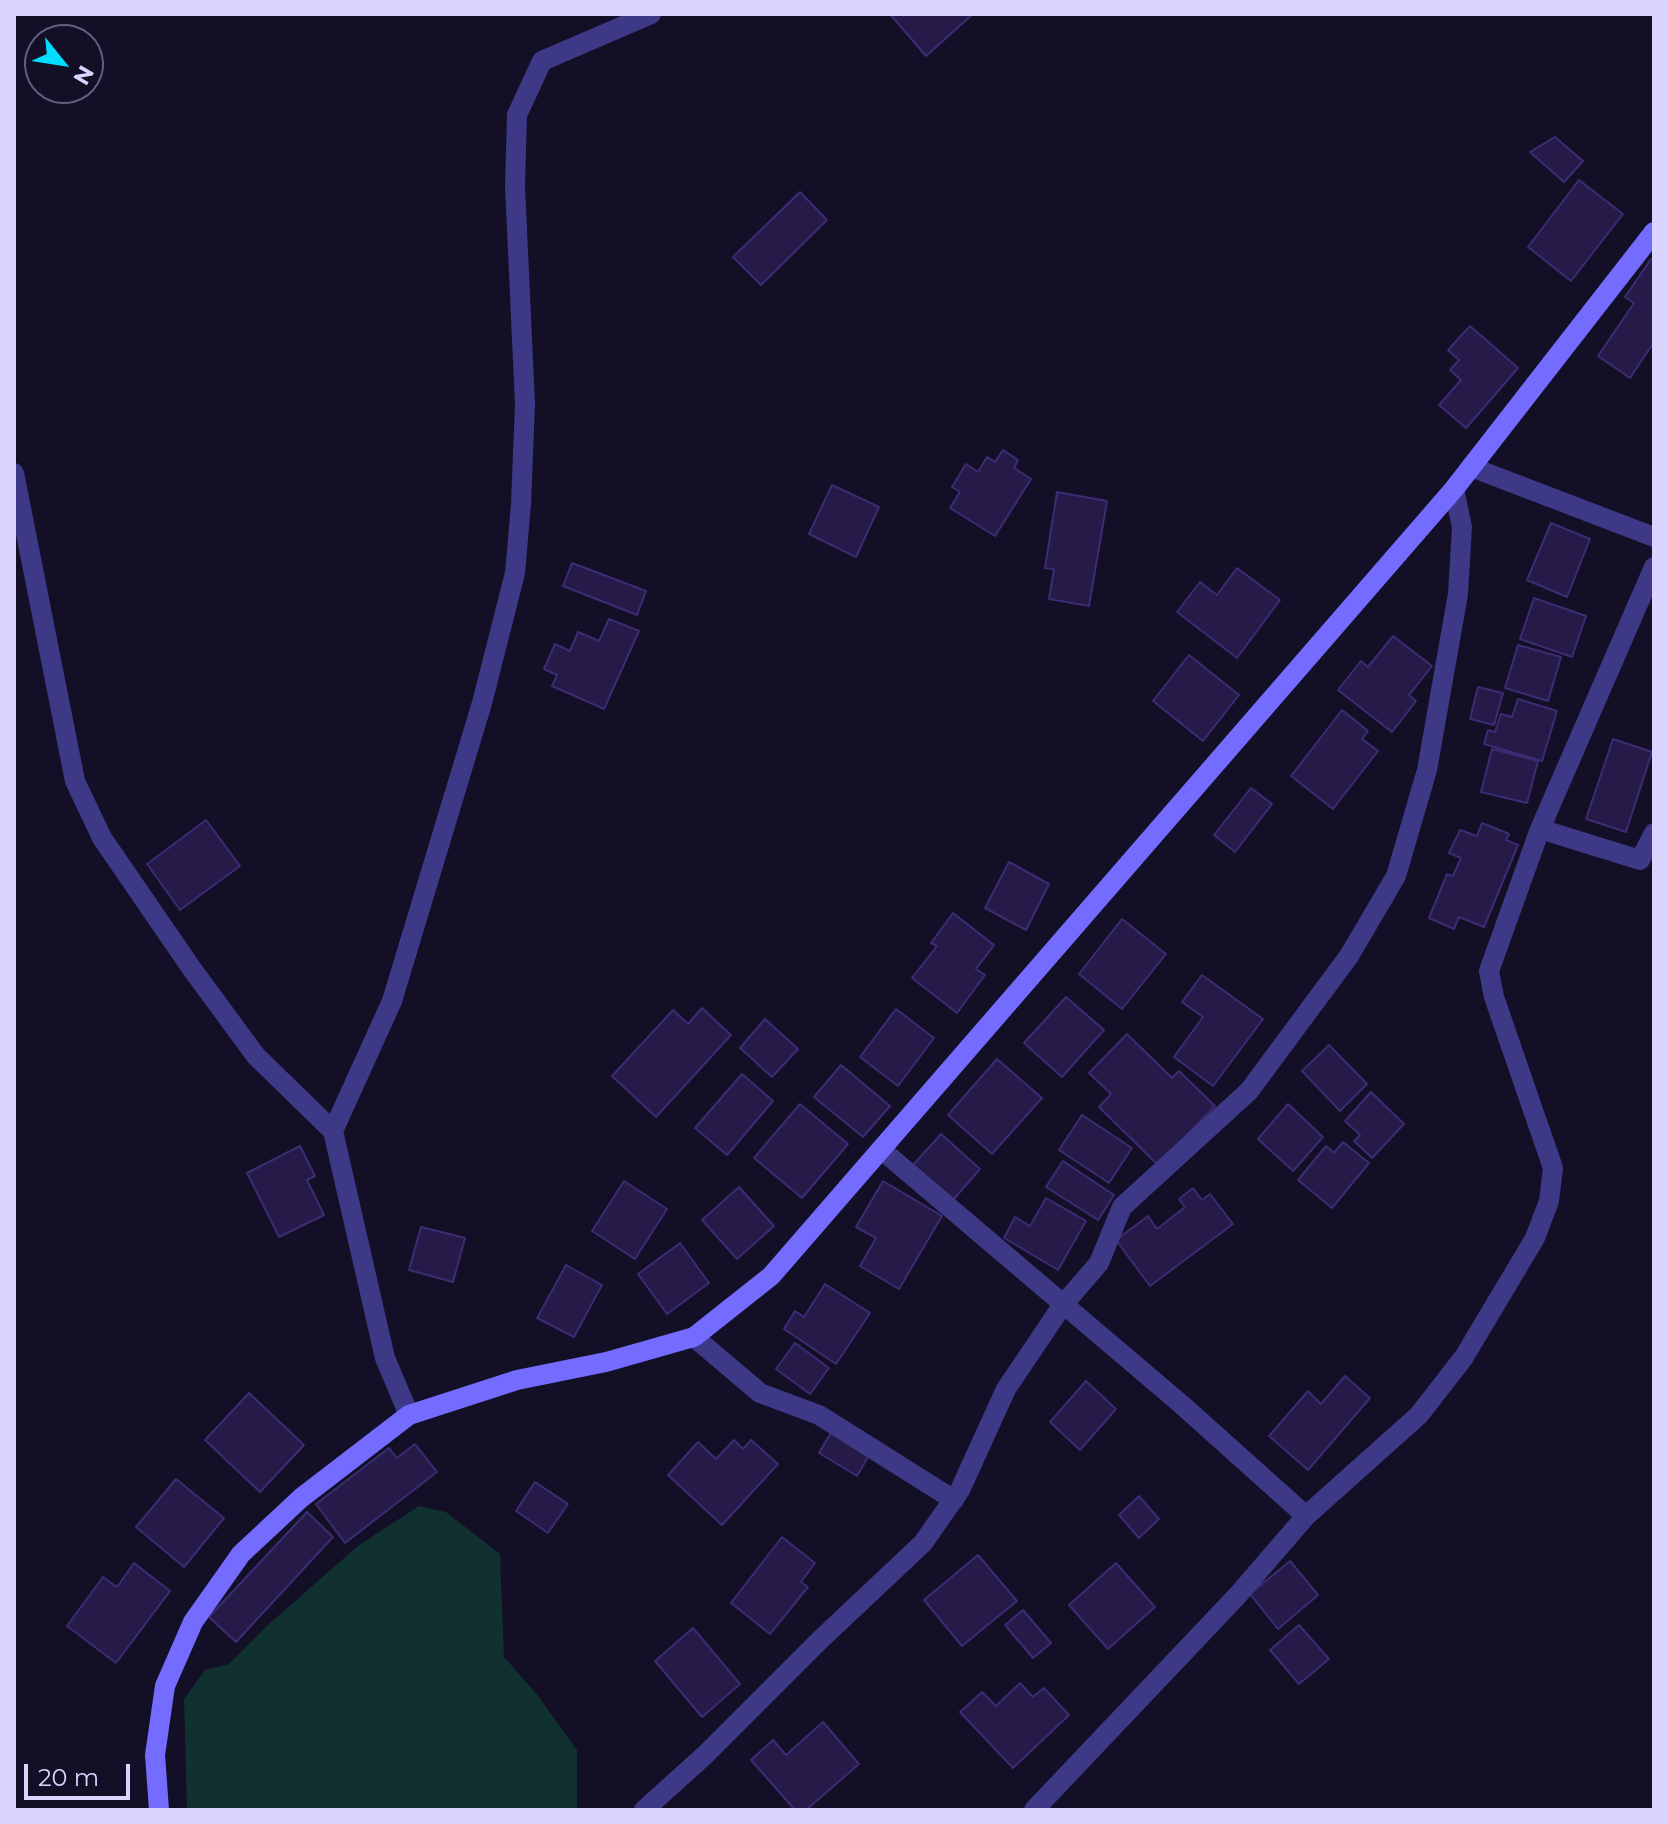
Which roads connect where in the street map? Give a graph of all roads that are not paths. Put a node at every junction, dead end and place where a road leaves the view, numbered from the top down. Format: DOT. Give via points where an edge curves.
graph roads {
  1 [pos="651,14"];
  2 [pos="1654,232"];
  3 [pos="1471,467"];
  4 [pos="14,473"];
  5 [pos="1454,489"];
  6 [pos="1654,537"];
  7 [pos="1654,567"];
  8 [pos="1540,829"];
  9 [pos="1654,833"];
  10 [pos="333,1131"];
  11 [pos="883,1151"];
  12 [pos="1062,1306"];
  13 [pos="694,1337"];
  14 [pos="409,1415"];
  15 [pos="954,1500"];
  16 [pos="1306,1516"];
  17 [pos="159,1810"];
  18 [pos="644,1810"];
  19 [pos="1034,1810"];
  1 -- 10 [label="street" via="542,61 517,115 525,404 515,573 482,703 392,1001"];
  2 -- 3 [label="street"];
  3 -- 5 [label="street"];
  3 -- 6 [label="street"];
  4 -- 10 [label="street" via="75,781 102,838 256,1056"];
  5 -- 11 [label="street"];
  5 -- 12 [label="street" via="1462,527 1458,594 1427,770 1396,876 1349,956 1249,1091 1122,1207 1099,1263"];
  7 -- 8 [label="street"];
  8 -- 9 [label="street" via="1640,860"];
  8 -- 16 [label="street" via="1489,971 1553,1168 1549,1201 1535,1238 1464,1357 1419,1415"];
  10 -- 14 [label="street" via="385,1358"];
  11 -- 12 [label="street"];
  11 -- 13 [label="street" via="771,1276"];
  12 -- 15 [label="street" via="1006,1389"];
  12 -- 16 [label="street"];
  13 -- 14 [label="street" via="517,1380"];
  13 -- 15 [label="street" via="760,1393 819,1415"];
  14 -- 17 [label="street" via="301,1498 241,1554 193,1622 165,1686 155,1755"];
  15 -- 18 [label="street" via="923,1543"];
  16 -- 19 [label="street"];
}
